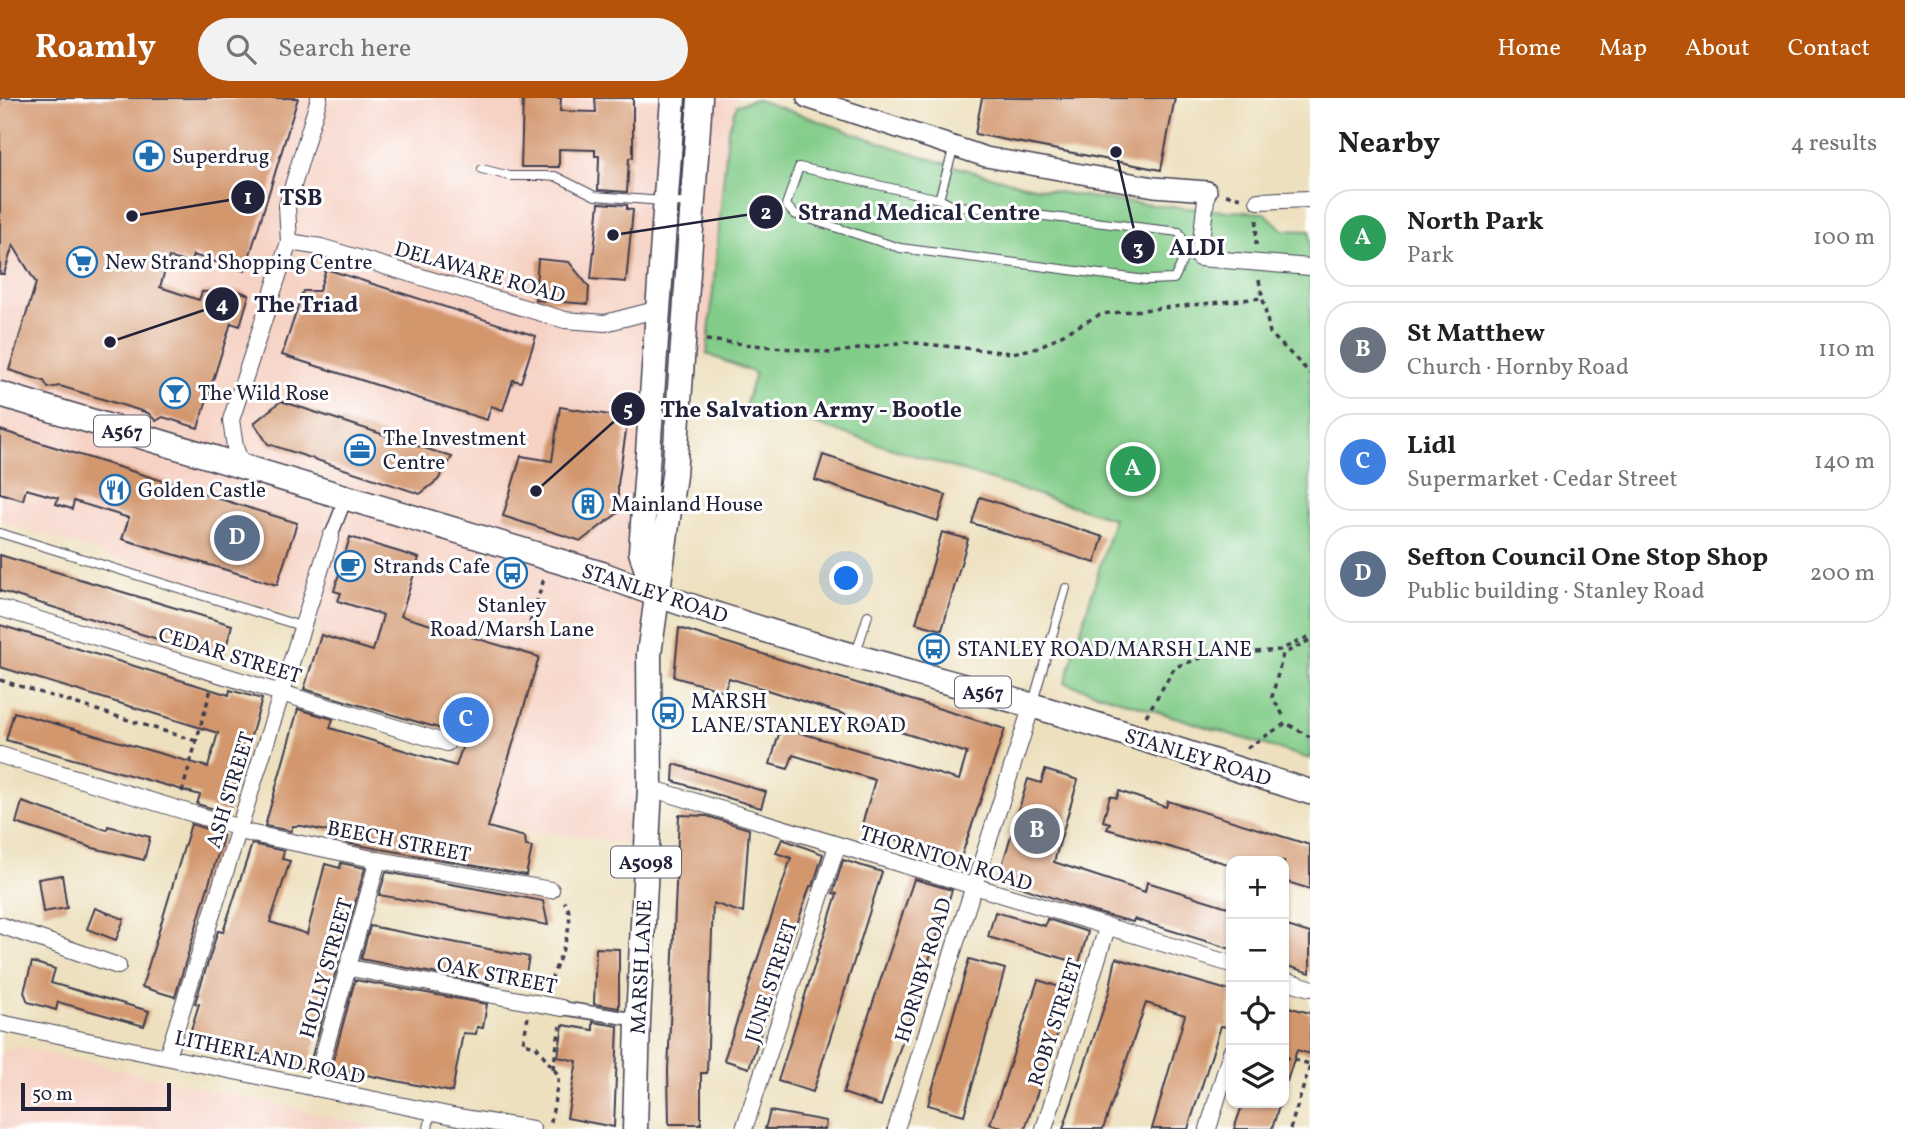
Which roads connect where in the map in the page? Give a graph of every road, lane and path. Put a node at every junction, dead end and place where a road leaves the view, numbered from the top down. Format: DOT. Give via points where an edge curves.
graph roads {
  1 [pos="319,98"];
  2 [pos="673,98"];
  3 [pos="701,98"];
  4 [pos="807,98"];
  5 [pos="954,147"];
  6 [pos="482,169"];
  7 [pos="1207,191"];
  8 [pos="939,199"];
  9 [pos="1310,199"];
  10 [pos="665,201"];
  11 [pos="1258,201"];
  12 [pos="693,203"];
  13 [pos="289,242"];
  14 [pos="1255,262"];
  15 [pos="1310,267"];
  16 [pos="1263,298"];
  17 [pos="659,309"];
  18 [pos="684,337"];
  19 [pos="1310,373"];
  20 [pos="0,394"];
  21 [pos="243,469"];
  22 [pos="345,499"];
  23 [pos="0,533"];
  24 [pos="331,536"];
  25 [pos="551,560"];
  26 [pos="1066,588"];
  27 [pos="655,595"];
  28 [pos="0,608"];
  29 [pos="868,615"];
  30 [pos="530,623"];
  31 [pos="304,627"];
  32 [pos="1310,638"];
  33 [pos="855,656"];
  34 [pos="215,673"];
  35 [pos="0,680"];
  36 [pos="282,693"];
  37 [pos="1032,705"];
  38 [pos="1283,715"];
  39 [pos="1133,737"];
  40 [pos="1310,737"];
  41 [pos="196,741"];
  42 [pos="447,743"];
  43 [pos="0,755"];
  44 [pos="1221,765"];
  45 [pos="650,788"];
  46 [pos="1310,792"];
  47 [pos="177,809"];
  48 [pos="240,829"];
  49 [pos="837,846"];
  50 [pos="378,860"];
  51 [pos="971,887"];
  52 [pos="551,890"];
  53 [pos="0,925"];
  54 [pos="1107,928"];
  55 [pos="1226,963"];
  56 [pos="118,966"];
  57 [pos="349,968"];
  58 [pos="1289,982"];
  59 [pos="1310,988"];
  60 [pos="537,1004"];
  61 [pos="562,1008"];
  62 [pos="638,1020"];
  63 [pos="0,1023"];
  64 [pos="167,1057"];
  65 [pos="1289,1058"];
  66 [pos="1310,1065"];
  67 [pos="553,1069"];
  68 [pos="1226,1069"];
  69 [pos="314,1088"];
  70 [pos="431,1111"];
  71 [pos="457,1123"];
  72 [pos="428,1129"];
  73 [pos="532,1129"];
  74 [pos="549,1129"];
  75 [pos="635,1129"];
  76 [pos="744,1129"];
  77 [pos="896,1129"];
  78 [pos="1044,1129"];
  79 [pos="1208,1129"];
  80 [pos="1290,1129"];
  1 -- 13 [label="street" via="287,206"];
  2 -- 10 [label="main road, MARSH LANE / A5098"];
  3 -- 12 [label="main road, MARSH LANE / A5098"];
  4 -- 5 [label="street"];
  5 -- 7 [label="street" via="1068,173"];
  5 -- 8 [label="lane"];
  6 -- 10 [label="lane" via="510,176 555,176 595,196"];
  7 -- 11 [label="path"];
  7 -- 14 [label="street" via="1199,257"];
  8 -- 8 [label="lane" via="951,205 1179,232 1186,244 1184,257 1174,279 1146,281 900,248 794,214 786,205 799,167"];
  9 -- 11 [label="street"];
  10 -- 12 [label="lane"];
  10 -- 17 [label="main road, MARSH LANE / A5098"];
  11 -- 14 [label="path"];
  12 -- 18 [label="main road, MARSH LANE / A5098"];
  13 -- 17 [label="street, DELAWARE ROAD" via="321,247 565,320 606,323"];
  13 -- 21 [label="street" via="231,420"];
  14 -- 15 [label="street"];
  14 -- 16 [label="path"];
  16 -- 18 [label="path" via="1101,314 1037,348 1012,353 905,342 831,353"];
  16 -- 19 [label="path" via="1270,333"];
  17 -- 27 [label="main road, MARSH LANE / A5098" via="641,552"];
  18 -- 27 [label="main road, MARSH LANE / A5098" via="668,528"];
  20 -- 21 [label="main road, STANLEY ROAD / A567"];
  21 -- 22 [label="main road, STANLEY ROAD / A567"];
  22 -- 24 [label="street"];
  22 -- 25 [label="main road, STANLEY ROAD / A567"];
  23 -- 31 [label="lane"];
  24 -- 31 [label="street, ASH STREET"];
  25 -- 27 [label="main road, STANLEY ROAD / A567"];
  25 -- 30 [label="path"];
  26 -- 37 [label="lane"];
  27 -- 33 [label="main road, STANLEY ROAD / A567"];
  27 -- 45 [label="main road, MARSH LANE / A5098" via="648,669"];
  28 -- 34 [label="street, CEDAR STREET"];
  29 -- 33 [label="lane"];
  31 -- 36 [label="street, ASH STREET"];
  32 -- 38 [label="path" via="1283,654 1272,697"];
  32 -- 39 [label="path" via="1280,650 1207,656 1175,667"];
  33 -- 37 [label="main road, STANLEY ROAD / A567"];
  34 -- 36 [label="street, CEDAR STREET"];
  34 -- 41 [label="path"];
  35 -- 41 [label="path"];
  36 -- 42 [label="street, CEDAR STREET"];
  36 -- 48 [label="street, ASH STREET"];
  37 -- 39 [label="main road, STANLEY ROAD / A567"];
  37 -- 51 [label="street, HORNBY ROAD"];
  39 -- 44 [label="main road, STANLEY ROAD / A567"];
  40 -- 44 [label="path" via="1286,723"];
  41 -- 47 [label="path"];
  43 -- 47 [label="street, BEECH STREET"];
  44 -- 46 [label="main road, STANLEY ROAD / A567"];
  45 -- 49 [label="street, THORNTON ROAD"];
  45 -- 62 [label="main road, MARSH LANE / A5098"];
  47 -- 48 [label="street, BEECH STREET"];
  48 -- 50 [label="street, BEECH STREET"];
  48 -- 64 [label="street, ASH STREET"];
  49 -- 51 [label="street, THORNTON ROAD"];
  49 -- 76 [label="street, JUNE STREET"];
  50 -- 52 [label="street, BEECH STREET"];
  50 -- 57 [label="street, HOLLY STREET"];
  51 -- 54 [label="street, THORNTON ROAD"];
  51 -- 77 [label="street, HORNBY ROAD"];
  52 -- 60 [label="path" via="569,907 571,923"];
  53 -- 56 [label="street"];
  54 -- 55 [label="street, THORNTON ROAD"];
  54 -- 78 [label="street, ROBY STREET"];
  57 -- 60 [label="street, OAK STREET"];
  57 -- 69 [label="street, HOLLY STREET"];
  58 -- 59 [label="street"];
  60 -- 61 [label="street, OAK STREET"];
  60 -- 67 [label="path" via="523,1043 536,1046"];
  61 -- 62 [label="street, OAK STREET"];
  61 -- 67 [label="path"];
  62 -- 75 [label="main road, MARSH LANE / A5098"];
  63 -- 64 [label="street, LITHERLAND ROAD"];
  64 -- 69 [label="street, LITHERLAND ROAD"];
  65 -- 66 [label="path"];
  66 -- 80 [label="path"];
  67 -- 74 [label="path" via="559,1076"];
  68 -- 79 [label="street"];
  69 -- 70 [label="street, LITHERLAND ROAD"];
  70 -- 71 [label="street, LITHERLAND ROAD"];
  70 -- 72 [label="lane"];
  71 -- 73 [label="street, LITHERLAND ROAD"];
}
